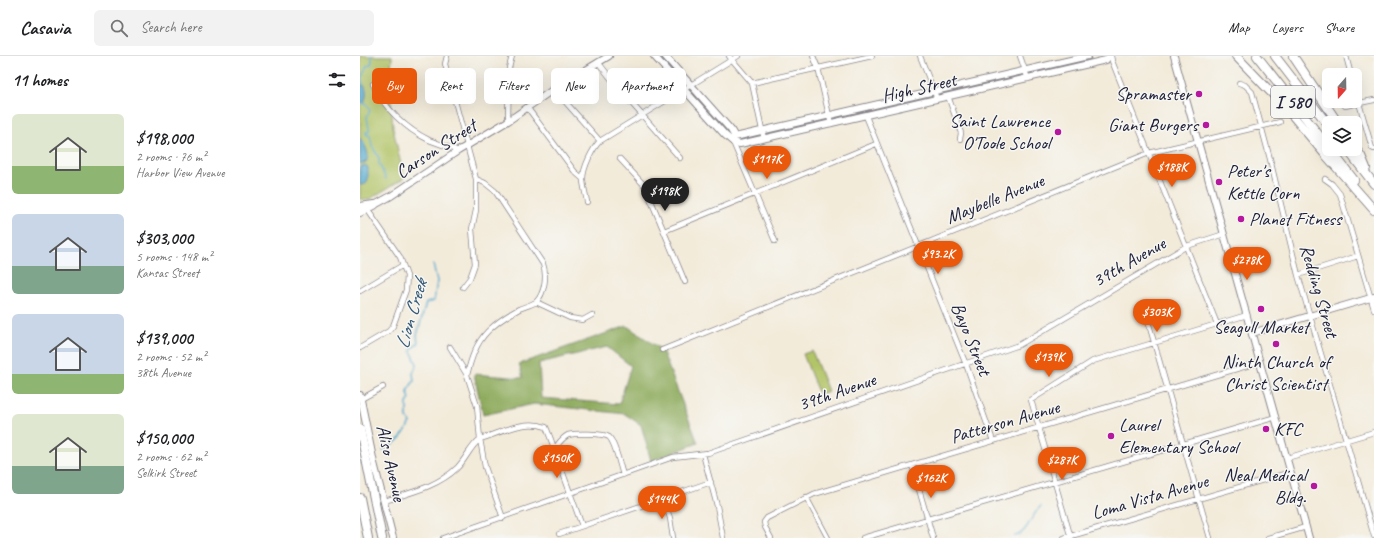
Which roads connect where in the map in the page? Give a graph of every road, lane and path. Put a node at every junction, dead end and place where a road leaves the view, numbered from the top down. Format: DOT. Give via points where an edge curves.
graph roads {
  1 [pos="447,56"];
  2 [pos="512,56"];
  3 [pos="654,56"];
  4 [pos="665,56"];
  5 [pos="738,56"];
  6 [pos="813,56"];
  7 [pos="868,56"];
  8 [pos="920,56"];
  9 [pos="1020,56"];
  10 [pos="1088,56"];
  11 [pos="1110,56"];
  12 [pos="1174,56"];
  13 [pos="1236,56"];
  14 [pos="1257,56"];
  15 [pos="1275,56"];
  16 [pos="1293,56"];
  17 [pos="1346,56"];
  18 [pos="606,57"];
  19 [pos="731,58"];
  20 [pos="598,62"];
  21 [pos="588,68"];
  22 [pos="665,68"];
  23 [pos="818,68"];
  24 [pos="1349,68"];
  25 [pos="1025,71"];
  26 [pos="1028,78"];
  27 [pos="752,83"];
  28 [pos="1239,83"];
  29 [pos="690,85"];
  30 [pos="686,88"];
  31 [pos="551,91"];
  32 [pos="686,91"];
  33 [pos="934,91"];
  34 [pos="948,96"];
  35 [pos="936,99"];
  36 [pos="1374,100"];
  37 [pos="1362,102"];
  38 [pos="387,104"];
  39 [pos="567,104"];
  40 [pos="660,104"];
  41 [pos="527,107"];
  42 [pos="1360,108"];
  43 [pos="642,115"];
  44 [pos="829,116"];
  45 [pos="866,116"];
  46 [pos="1333,116"];
  47 [pos="1322,117"];
  48 [pos="508,120"];
  49 [pos="1280,122"];
  50 [pos="831,124"];
  51 [pos="1261,127"];
  52 [pos="762,131"];
  53 [pos="764,139"];
  54 [pos="960,139"];
  55 [pos="1322,139"];
  56 [pos="734,140"];
  57 [pos="600,141"];
  58 [pos="1198,141"];
  59 [pos="876,144"];
  60 [pos="467,146"];
  61 [pos="1374,149"];
  62 [pos="458,151"];
  63 [pos="1149,152"];
  64 [pos="1335,156"];
  65 [pos="1352,156"];
  66 [pos="1361,156"];
  67 [pos="620,158"];
  68 [pos="680,158"];
  69 [pos="476,179"];
  70 [pos="583,179"];
  71 [pos="1325,179"];
  72 [pos="1372,181"];
  73 [pos="755,194"];
  74 [pos="587,202"];
  75 [pos="367,207"];
  76 [pos="1374,209"];
  77 [pos="360,213"];
  78 [pos="664,231"];
  79 [pos="1224,234"];
  80 [pos="774,241"];
  81 [pos="918,246"];
  82 [pos="1186,246"];
  83 [pos="1358,256"];
  84 [pos="404,265"];
  85 [pos="1298,275"];
  86 [pos="685,282"];
  87 [pos="463,287"];
  88 [pos="360,291"];
  89 [pos="1372,298"];
  90 [pos="536,302"];
  91 [pos="1374,309"];
  92 [pos="592,315"];
  93 [pos="1247,315"];
  94 [pos="1310,316"];
  95 [pos="1148,321"];
  96 [pos="1217,324"];
  97 [pos="1252,333"];
  98 [pos="1155,343"];
  99 [pos="450,347"];
  100 [pos="360,348"];
  101 [pos="662,350"];
  102 [pos="1260,362"];
  103 [pos="965,364"];
  104 [pos="467,375"];
  105 [pos="383,387"];
  106 [pos="1168,389"];
  107 [pos="360,397"];
  108 [pos="1276,417"];
  109 [pos="1039,428"];
  110 [pos="360,429"];
  111 [pos="1374,432"];
  112 [pos="480,439"];
  113 [pos="1346,440"];
  114 [pos="993,441"];
  115 [pos="1184,444"];
  116 [pos="555,448"];
  117 [pos="703,454"];
  118 [pos="1287,458"];
  119 [pos="912,465"];
  120 [pos="1291,472"];
  121 [pos="623,475"];
  122 [pos="711,482"];
  123 [pos="1054,482"];
  124 [pos="571,494"];
  125 [pos="806,497"];
  126 [pos="360,498"];
  127 [pos="663,498"];
  128 [pos="1199,499"];
  129 [pos="384,502"];
  130 [pos="503,518"];
  131 [pos="928,519"];
  132 [pos="582,526"];
  133 [pos="360,527"];
  134 [pos="1306,527"];
  135 [pos="559,534"];
  136 [pos="1374,536"];
  137 [pos="1071,537"];
  138 [pos="363,538"];
  139 [pos="368,538"];
  140 [pos="382,538"];
  141 [pos="393,538"];
  142 [pos="443,538"];
  143 [pos="673,538"];
  144 [pos="723,538"];
  145 [pos="771,538"];
  146 [pos="828,538"];
  147 [pos="863,538"];
  148 [pos="933,538"];
  149 [pos="1064,538"];
  150 [pos="1210,538"];
  151 [pos="1268,538"];
  152 [pos="1309,538"];
  1 -- 60 [label="street" via="445,64"];
  2 -- 48 [label="street" via="509,68"];
  3 -- 22 [label="street"];
  4 -- 29 [label="street"];
  5 -- 19 [label="street"];
  6 -- 23 [label="street"];
  7 -- 23 [label="street"];
  8 -- 33 [label="street"];
  9 -- 25 [label="street"];
  10 -- 25 [label="street, High Street"];
  11 -- 26 [label="street, High Street" via="1106,60"];
  11 -- 63 [label="street"];
  12 -- 58 [label="street"];
  13 -- 76 [label="highway" via="1288,110"];
  14 -- 55 [label="highway, I 580"];
  15 -- 47 [label="highway, I 580"];
  16 -- 46 [label="highway"];
  17 -- 24 [label="street"];
  18 -- 20 [label="street, Carson Street"];
  19 -- 27 [label="street"];
  19 -- 29 [label="street"];
  20 -- 21 [label="street, Carson Street"];
  20 -- 43 [label="street"];
  23 -- 27 [label="street"];
  23 -- 44 [label="street"];
  25 -- 26 [label="street"];
  25 -- 33 [label="street, High Street"];
  26 -- 34 [label="street, High Street"];
  27 -- 52 [label="street"];
  28 -- 51 [label="street, Redding Street" via="1252,92"];
  29 -- 30 [label="street"];
  29 -- 56 [label="street" via="731,130"];
  31 -- 41 [label="street, Carson Street"];
  32 -- 56 [label="street" via="725,135"];
  33 -- 35 [label="street"];
  33 -- 44 [label="street, High Street"];
  34 -- 35 [label="street, High Street"];
  34 -- 54 [label="street" via="962,133"];
  35 -- 45 [label="street, High Street"];
  36 -- 37 [label="street"];
  38 -- 62 [label="street" via="407,127 428,140"];
  39 -- 57 [label="street"];
  40 -- 43 [label="street"];
  41 -- 48 [label="street, Carson Street"];
  41 -- 70 [label="street" via="575,172"];
  42 -- 61 [label="street"];
  43 -- 57 [label="street"];
  43 -- 68 [label="street"];
  44 -- 50 [label="street"];
  44 -- 52 [label="street, High Street"];
  45 -- 50 [label="street, High Street"];
  45 -- 59 [label="street, Bayo Street"];
  48 -- 60 [label="street, Carson Street"];
  49 -- 51 [label="street, Maybelle Avenue"];
  50 -- 53 [label="street, High Street"];
  51 -- 58 [label="street, Maybelle Avenue"];
  51 -- 85 [label="street, Redding Street"];
  52 -- 53 [label="street"];
  52 -- 56 [label="street, High Street"];
  53 -- 56 [label="street, High Street" via="740,144"];
  56 -- 73 [label="street"];
  57 -- 70 [label="street" via="589,157"];
  58 -- 63 [label="street, Maybelle Avenue"];
  58 -- 79 [label="street"];
  59 -- 73 [label="street"];
  59 -- 81 [label="street, Bayo Street"];
  60 -- 62 [label="street, Carson Street"];
  60 -- 69 [label="street"];
  62 -- 75 [label="street, Carson Street" via="402,189"];
  63 -- 81 [label="street, Maybelle Avenue"];
  63 -- 82 [label="street"];
  64 -- 76 [label="highway, I 580"];
  65 -- 72 [label="highway"];
  66 -- 72 [label="highway"];
  67 -- 78 [label="street" via="645,186"];
  69 -- 87 [label="street" via="476,210 472,229 474,264 470,278"];
  69 -- 90 [label="street" via="495,192 543,264 544,289"];
  70 -- 74 [label="street"];
  71 -- 83 [label="street" via="1340,194"];
  73 -- 78 [label="street"];
  73 -- 80 [label="street"];
  75 -- 77 [label="street, Carson Street"];
  75 -- 84 [label="street"];
  78 -- 86 [label="street"];
  79 -- 82 [label="street, 39th Avenue"];
  79 -- 93 [label="street"];
  81 -- 101 [label="street, Maybelle Avenue"];
  81 -- 103 [label="street, Bayo Street"];
  82 -- 96 [label="street"];
  82 -- 103 [label="street, 39th Avenue" via="1019,345"];
  83 -- 85 [label="street"];
  83 -- 89 [label="street"];
  84 -- 88 [label="street"];
  84 -- 100 [label="street" via="407,276 406,290 393,326"];
  85 -- 94 [label="street, Redding Street"];
  89 -- 91 [label="street"];
  89 -- 94 [label="street"];
  90 -- 92 [label="street" via="570,318 583,320"];
  90 -- 104 [label="street" via="503,318 487,332 472,357"];
  93 -- 96 [label="street"];
  93 -- 97 [label="street"];
  94 -- 97 [label="street"];
  94 -- 113 [label="street, Redding Street"];
  95 -- 98 [label="street"];
  96 -- 98 [label="street"];
  97 -- 102 [label="street"];
  98 -- 106 [label="street"];
  98 -- 109 [label="street" via="1093,361 1031,400"];
  99 -- 104 [label="street"];
  102 -- 106 [label="street, Patterson Avenue"];
  102 -- 108 [label="street"];
  103 -- 114 [label="street, Bayo Street"];
  103 -- 117 [label="street, 39th Avenue"];
  104 -- 112 [label="street" via="477,406"];
  105 -- 107 [label="street"];
  106 -- 109 [label="street, Patterson Avenue"];
  106 -- 115 [label="street"];
  107 -- 129 [label="street, Aliso Avenue"];
  108 -- 115 [label="street"];
  108 -- 118 [label="street"];
  109 -- 114 [label="street, Patterson Avenue"];
  109 -- 123 [label="street"];
  110 -- 140 [label="highway"];
  111 -- 113 [label="street"];
  112 -- 116 [label="street" via="520,426 539,424 546,427"];
  112 -- 129 [label="street" via="474,443 460,465 443,480"];
  112 -- 130 [label="street" via="485,467"];
  113 -- 118 [label="street"];
  113 -- 136 [label="street, Redding Street"];
  114 -- 119 [label="street, Patterson Avenue"];
  115 -- 123 [label="street"];
  115 -- 128 [label="street"];
  116 -- 121 [label="street" via="561,440 573,434 603,435 612,442"];
  116 -- 124 [label="street"];
  117 -- 121 [label="street, 39th Avenue" via="673,458"];
  117 -- 122 [label="street"];
  118 -- 120 [label="street"];
  119 -- 125 [label="street, Patterson Avenue"];
  119 -- 131 [label="street"];
  120 -- 128 [label="street, Loma Vista Avenue"];
  120 -- 134 [label="street"];
  121 -- 124 [label="street, 39th Avenue"];
  122 -- 127 [label="street"];
  122 -- 144 [label="street"];
  123 -- 131 [label="street"];
  123 -- 137 [label="street"];
  124 -- 130 [label="street, 39th Avenue"];
  124 -- 132 [label="street"];
  125 -- 145 [label="street, Patterson Avenue" via="767,518 764,522"];
  125 -- 146 [label="street"];
  126 -- 139 [label="highway"];
  127 -- 132 [label="street"];
  127 -- 143 [label="street"];
  128 -- 137 [label="street, Loma Vista Avenue"];
  128 -- 150 [label="street"];
  129 -- 141 [label="street, Aliso Avenue"];
  130 -- 142 [label="street, 39th Avenue"];
  131 -- 147 [label="street"];
  131 -- 148 [label="street"];
  132 -- 135 [label="street"];
  133 -- 138 [label="highway"];
  134 -- 151 [label="street"];
  134 -- 152 [label="street"];
  137 -- 149 [label="street, Loma Vista Avenue"];
}
